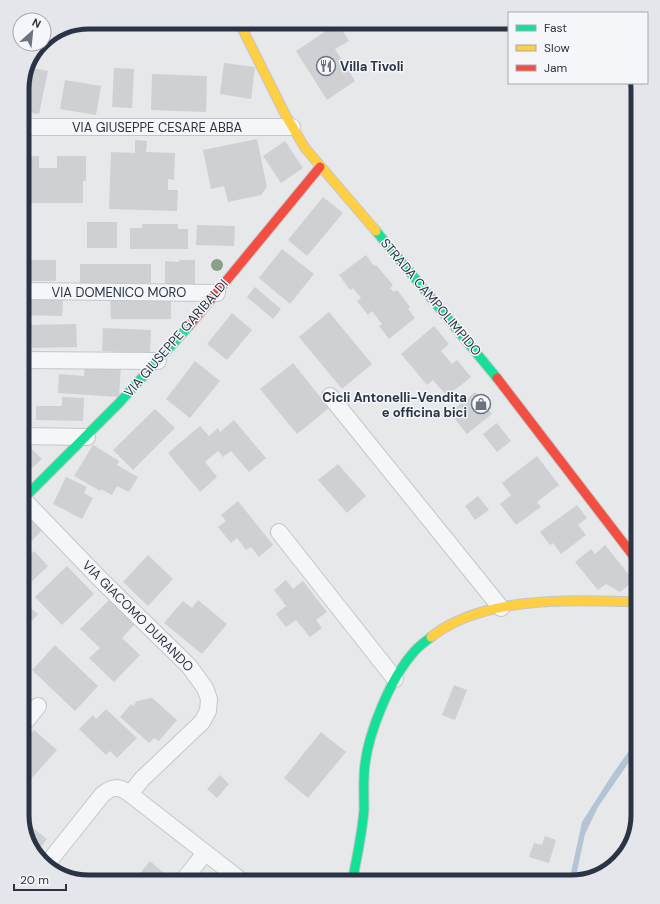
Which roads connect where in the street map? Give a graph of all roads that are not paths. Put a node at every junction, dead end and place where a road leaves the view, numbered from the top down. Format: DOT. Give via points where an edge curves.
graph roads {
  1 [pos="243,29"];
  2 [pos="29,127"];
  3 [pos="292,127"];
  4 [pos="320,167"];
  5 [pos="29,291"];
  6 [pos="217,293"];
  7 [pos="29,360"];
  8 [pos="158,361"];
  9 [pos="330,396"];
  10 [pos="29,436"];
  11 [pos="87,436"];
  12 [pos="29,492"];
  13 [pos="29,506"];
  14 [pos="279,532"];
  15 [pos="631,553"];
  16 [pos="631,602"];
  17 [pos="501,608"];
  18 [pos="395,679"];
  19 [pos="38,706"];
  20 [pos="29,717"];
  21 [pos="130,794"];
  22 [pos="206,853"];
  23 [pos="50,860"];
  24 [pos="188,875"];
  25 [pos="234,875"];
  26 [pos="353,875"];
  1 -- 3 [label="street, STRADA CAMPOLIMPIDO"];
  2 -- 3 [label="street, VIA GIUSEPPE CESARE ABBA"];
  3 -- 4 [label="street, STRADA CAMPOLIMPIDO"];
  4 -- 6 [label="street, VIA GIUSEPPE GARIBALDI"];
  4 -- 15 [label="street, STRADA CAMPOLIMPIDO" via="480,356"];
  5 -- 6 [label="street, VIA DOMENICO MORO"];
  6 -- 8 [label="street, VIA GIUSEPPE GARIBALDI"];
  7 -- 8 [label="street"];
  8 -- 11 [label="street, VIA GIUSEPPE GARIBALDI"];
  9 -- 17 [label="street"];
  10 -- 11 [label="street"];
  11 -- 12 [label="street, VIA GIUSEPPE GARIBALDI"];
  13 -- 21 [label="street, VIA GIACOMO DURANDO" via="185,661 207,693 208,711 202,722 142,779"];
  14 -- 18 [label="street"];
  16 -- 17 [label="street" via="565,600"];
  17 -- 18 [label="street" via="468,616 442,628 414,651"];
  18 -- 26 [label="street" via="377,717 366,756 362,828"];
  19 -- 20 [label="street"];
  21 -- 22 [label="street"];
  21 -- 23 [label="street" via="115,788 109,789"];
  22 -- 24 [label="street"];
  22 -- 25 [label="street"];
}
